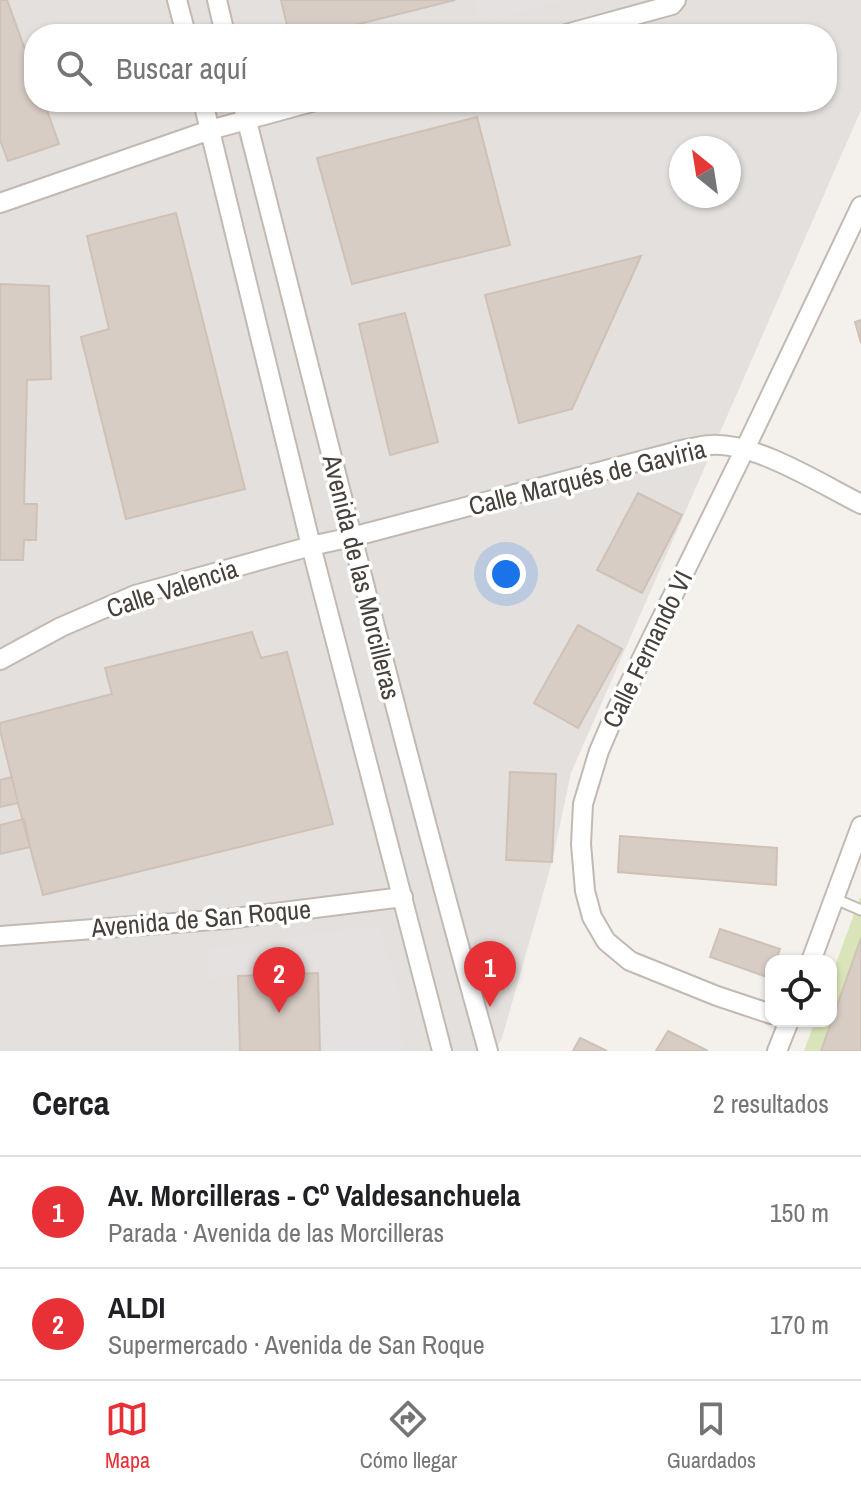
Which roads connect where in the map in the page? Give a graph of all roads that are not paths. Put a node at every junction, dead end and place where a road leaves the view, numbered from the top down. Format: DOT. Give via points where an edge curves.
graph roads {
  1 [pos="177,0"];
  2 [pos="217,0"];
  3 [pos="676,0"];
  4 [pos="183,24"];
  5 [pos="223,24"];
  6 [pos="603,24"];
  7 [pos="206,112"];
  8 [pos="243,112"];
  9 [pos="245,112"];
  10 [pos="210,130"];
  11 [pos="0,203"];
  12 [pos="861,206"];
  13 [pos="745,449"];
  14 [pos="861,504"];
  15 [pos="352,537"];
  16 [pos="311,546"];
  17 [pos="0,660"];
  18 [pos="861,826"];
  19 [pos="403,897"];
  20 [pos="833,898"];
  21 [pos="861,910"];
  22 [pos="0,936"];
  23 [pos="813,955"];
  24 [pos="765,1012"];
  25 [pos="787,1027"];
  26 [pos="442,1051"];
  27 [pos="488,1051"];
  28 [pos="777,1051"];
  1 -- 4 [label="street"];
  2 -- 5 [label="street"];
  3 -- 6 [label="street"];
  7 -- 10 [label="street, Avenida de las Morcilleras"];
  8 -- 10 [label="street"];
  9 -- 15 [label="street, Avenida de las Morcilleras"];
  10 -- 11 [label="street"];
  10 -- 16 [label="street, Avenida de las Morcilleras"];
  12 -- 13 [label="street, Calle Fernando VI"];
  13 -- 14 [label="street, Calle Marqués de Gaviria"];
  13 -- 15 [label="street, Calle Marqués de Gaviria" via="686,449"];
  13 -- 24 [label="street, Calle Fernando VI" via="599,751 583,804 581,844 592,917 616,951"];
  15 -- 16 [label="street, Calle Valencia"];
  15 -- 27 [label="street, Avenida de las Morcilleras"];
  16 -- 17 [label="street, Calle Valencia" via="135,595"];
  16 -- 19 [label="street, Avenida de las Morcilleras"];
  18 -- 20 [label="street"];
  19 -- 22 [label="street, Avenida de San Roque" via="227,919"];
  19 -- 26 [label="street, Avenida de las Morcilleras"];
  20 -- 21 [label="lane"];
  20 -- 23 [label="street"];
  25 -- 28 [label="street"];
}
